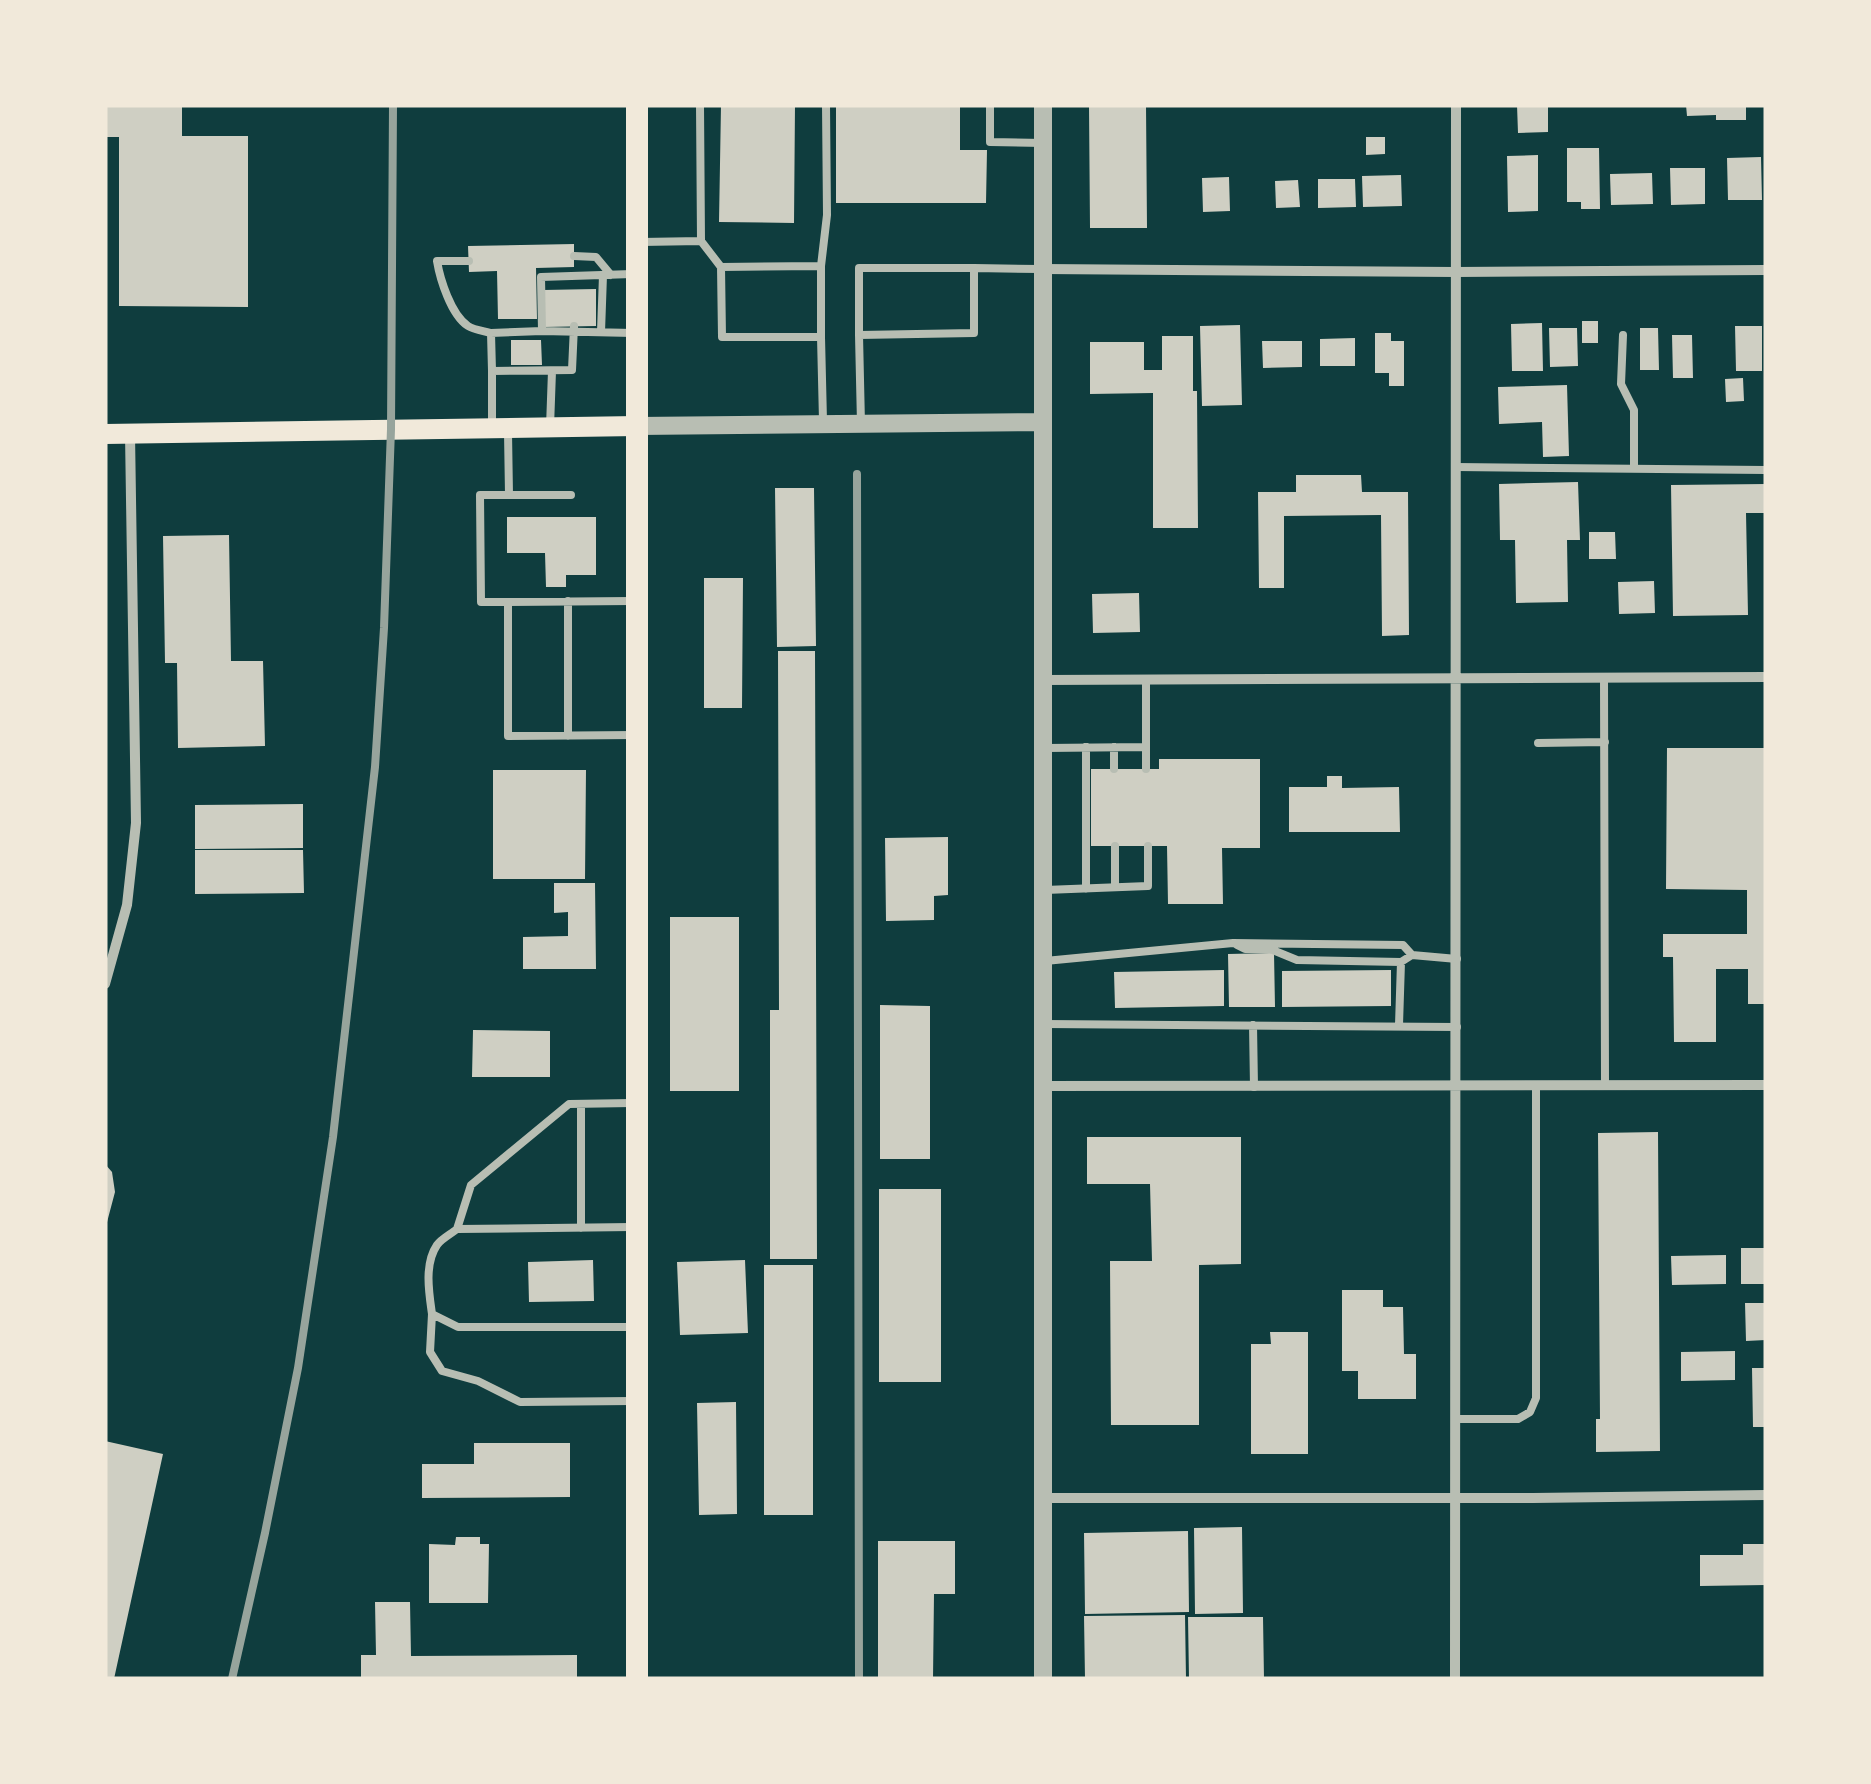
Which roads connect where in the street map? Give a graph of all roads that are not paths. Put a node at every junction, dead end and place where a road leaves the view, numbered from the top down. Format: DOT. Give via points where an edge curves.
graph roads {
  1 [pos="637,105"];
  2 [pos="700,105"];
  3 [pos="826,105"];
  4 [pos="990,105"];
  5 [pos="1043,105"];
  6 [pos="1456,105"];
  7 [pos="1043,143"];
  8 [pos="702,241"];
  9 [pos="637,242"];
  10 [pos="574,256"];
  11 [pos="468,261"];
  12 [pos="822,266"];
  13 [pos="722,267"];
  14 [pos="974,268"];
  15 [pos="1043,269"];
  16 [pos="1766,270"];
  17 [pos="1456,272"];
  18 [pos="636,274"];
  19 [pos="573,275"];
  20 [pos="607,275"];
  21 [pos="574,290"];
  22 [pos="574,329"];
  23 [pos="542,331"];
  24 [pos="602,332"];
  25 [pos="491,333"];
  26 [pos="637,333"];
  27 [pos="859,334"];
  28 [pos="1622,335"];
  29 [pos="821,337"];
  30 [pos="492,371"];
  31 [pos="552,371"];
  32 [pos="1042,422"];
  33 [pos="822,424"];
  34 [pos="862,424"];
  35 [pos="637,426"];
  36 [pos="550,427"];
  37 [pos="500,428"];
  38 [pos="130,433"];
  39 [pos="105,434"];
  40 [pos="1456,467"];
  41 [pos="1634,469"];
  42 [pos="1766,470"];
  43 [pos="509,495"];
  44 [pos="571,495"];
  45 [pos="637,601"];
  46 [pos="508,602"];
  47 [pos="568,602"];
  48 [pos="1457,678"];
  49 [pos="1604,678"];
  50 [pos="1766,678"];
  51 [pos="1146,679"];
  52 [pos="1043,680"];
  53 [pos="637,735"];
  54 [pos="568,736"];
  55 [pos="1538,742"];
  56 [pos="1604,742"];
  57 [pos="1086,747"];
  58 [pos="1114,747"];
  59 [pos="1146,747"];
  60 [pos="1043,748"];
  61 [pos="1114,769"];
  62 [pos="1146,769"];
  63 [pos="1115,846"];
  64 [pos="1148,846"];
  65 [pos="1115,888"];
  66 [pos="1086,889"];
  67 [pos="1045,890"];
  68 [pos="1232,943"];
  69 [pos="1412,955"];
  70 [pos="1457,959"];
  71 [pos="1045,961"];
  72 [pos="1401,962"];
  73 [pos="107,969"];
  74 [pos="105,984"];
  75 [pos="1044,1024"];
  76 [pos="1253,1025"];
  77 [pos="1400,1025"];
  78 [pos="1457,1027"];
  79 [pos="1044,1086"];
  80 [pos="1254,1086"];
  81 [pos="1457,1086"];
  82 [pos="1536,1086"];
  83 [pos="1606,1086"];
  84 [pos="1766,1086"];
  85 [pos="636,1103"];
  86 [pos="581,1104"];
  87 [pos="637,1227"];
  88 [pos="581,1228"];
  89 [pos="457,1229"];
  90 [pos="432,1314"];
  91 [pos="636,1327"];
  92 [pos="636,1401"];
  93 [pos="1457,1419"];
  94 [pos="1766,1496"];
  95 [pos="1457,1497"];
  96 [pos="1044,1498"];
  97 [pos="636,1679"];
  98 [pos="1044,1679"];
  99 [pos="1456,1679"];
  1 -- 9 [label="main road"];
  2 -- 8 [label="lane"];
  3 -- 12 [label="lane"];
  4 -- 7 [label="lane" via="990,142"];
  5 -- 7 [label="street"];
  6 -- 17 [label="street"];
  7 -- 15 [label="street"];
  8 -- 9 [label="lane"];
  8 -- 13 [label="lane"];
  9 -- 18 [label="main road"];
  10 -- 20 [label="lane" via="596,257"];
  11 -- 25 [label="lane" via="437,261 441,284 468,327"];
  12 -- 13 [label="lane"];
  12 -- 29 [label="lane"];
  13 -- 29 [label="lane" via="722,337"];
  14 -- 15 [label="lane"];
  14 -- 27 [label="lane" via="974,332"];
  14 -- 27 [label="lane" via="859,268"];
  15 -- 17 [label="street"];
  15 -- 32 [label="street"];
  16 -- 17 [label="street"];
  17 -- 40 [label="street"];
  18 -- 20 [label="lane"];
  18 -- 26 [label="main road"];
  19 -- 20 [label="lane"];
  19 -- 21 [label="lane"];
  19 -- 23 [label="lane" via="541,278"];
  20 -- 24 [label="lane"];
  22 -- 23 [label="lane"];
  22 -- 24 [label="lane"];
  22 -- 31 [label="lane" via="572,370"];
  23 -- 25 [label="lane"];
  24 -- 26 [label="lane"];
  25 -- 30 [label="lane"];
  26 -- 35 [label="main road"];
  27 -- 34 [label="lane"];
  28 -- 41 [label="lane" via="1621,384 1634,410"];
  29 -- 33 [label="lane"];
  30 -- 31 [label="lane"];
  30 -- 37 [label="lane"];
  31 -- 36 [label="lane"];
  32 -- 34 [label="street"];
  32 -- 52 [label="street"];
  33 -- 34 [label="street"];
  33 -- 35 [label="street"];
  35 -- 36 [label="main road"];
  35 -- 45 [label="main road"];
  36 -- 37 [label="main road"];
  37 -- 38 [label="main road"];
  37 -- 43 [label="lane"];
  38 -- 39 [label="main road"];
  38 -- 73 [label="street" via="136,823 127,906"];
  40 -- 41 [label="lane"];
  40 -- 48 [label="street"];
  41 -- 42 [label="lane"];
  43 -- 44 [label="lane"];
  43 -- 46 [label="lane" via="480,494 481,602"];
  45 -- 47 [label="lane"];
  45 -- 53 [label="main road"];
  46 -- 47 [label="lane"];
  46 -- 54 [label="lane" via="508,736"];
  47 -- 54 [label="lane"];
  48 -- 49 [label="street"];
  48 -- 51 [label="street"];
  48 -- 70 [label="street"];
  49 -- 50 [label="street"];
  49 -- 56 [label="lane"];
  51 -- 52 [label="street"];
  51 -- 59 [label="lane"];
  52 -- 60 [label="street"];
  53 -- 54 [label="lane"];
  53 -- 85 [label="main road"];
  55 -- 56 [label="lane"];
  56 -- 83 [label="lane"];
  57 -- 58 [label="lane"];
  57 -- 60 [label="lane"];
  57 -- 66 [label="lane"];
  58 -- 59 [label="lane"];
  58 -- 61 [label="lane"];
  59 -- 62 [label="lane"];
  60 -- 67 [label="street"];
  63 -- 65 [label="lane"];
  64 -- 65 [label="lane" via="1148,886"];
  65 -- 66 [label="lane"];
  66 -- 67 [label="lane"];
  67 -- 71 [label="street"];
  68 -- 69 [label="lane" via="1403,945"];
  68 -- 71 [label="lane"];
  68 -- 72 [label="lane" via="1297,960"];
  69 -- 70 [label="lane"];
  69 -- 72 [label="lane"];
  70 -- 78 [label="street"];
  71 -- 75 [label="street"];
  72 -- 77 [label="lane"];
  73 -- 74 [label="street"];
  75 -- 76 [label="lane"];
  75 -- 79 [label="street"];
  76 -- 77 [label="lane"];
  76 -- 80 [label="lane"];
  77 -- 78 [label="lane"];
  78 -- 81 [label="street"];
  79 -- 80 [label="street"];
  79 -- 96 [label="street"];
  80 -- 81 [label="street"];
  81 -- 82 [label="street"];
  81 -- 93 [label="street"];
  82 -- 83 [label="street"];
  82 -- 93 [label="lane" via="1535,1406 1518,1420"];
  83 -- 84 [label="street"];
  85 -- 86 [label="lane"];
  85 -- 87 [label="main road"];
  86 -- 88 [label="lane"];
  86 -- 89 [label="lane" via="569,1104 471,1185"];
  87 -- 88 [label="lane"];
  87 -- 91 [label="main road"];
  88 -- 89 [label="lane"];
  89 -- 90 [label="lane" via="437,1244 429,1268"];
  90 -- 91 [label="lane" via="458,1327"];
  90 -- 92 [label="lane" via="430,1352 442,1371 520,1402"];
  91 -- 92 [label="main road"];
  92 -- 97 [label="main road"];
  93 -- 95 [label="street"];
  94 -- 95 [label="street"];
  95 -- 96 [label="street"];
  95 -- 99 [label="street"];
  96 -- 98 [label="street"];
}
